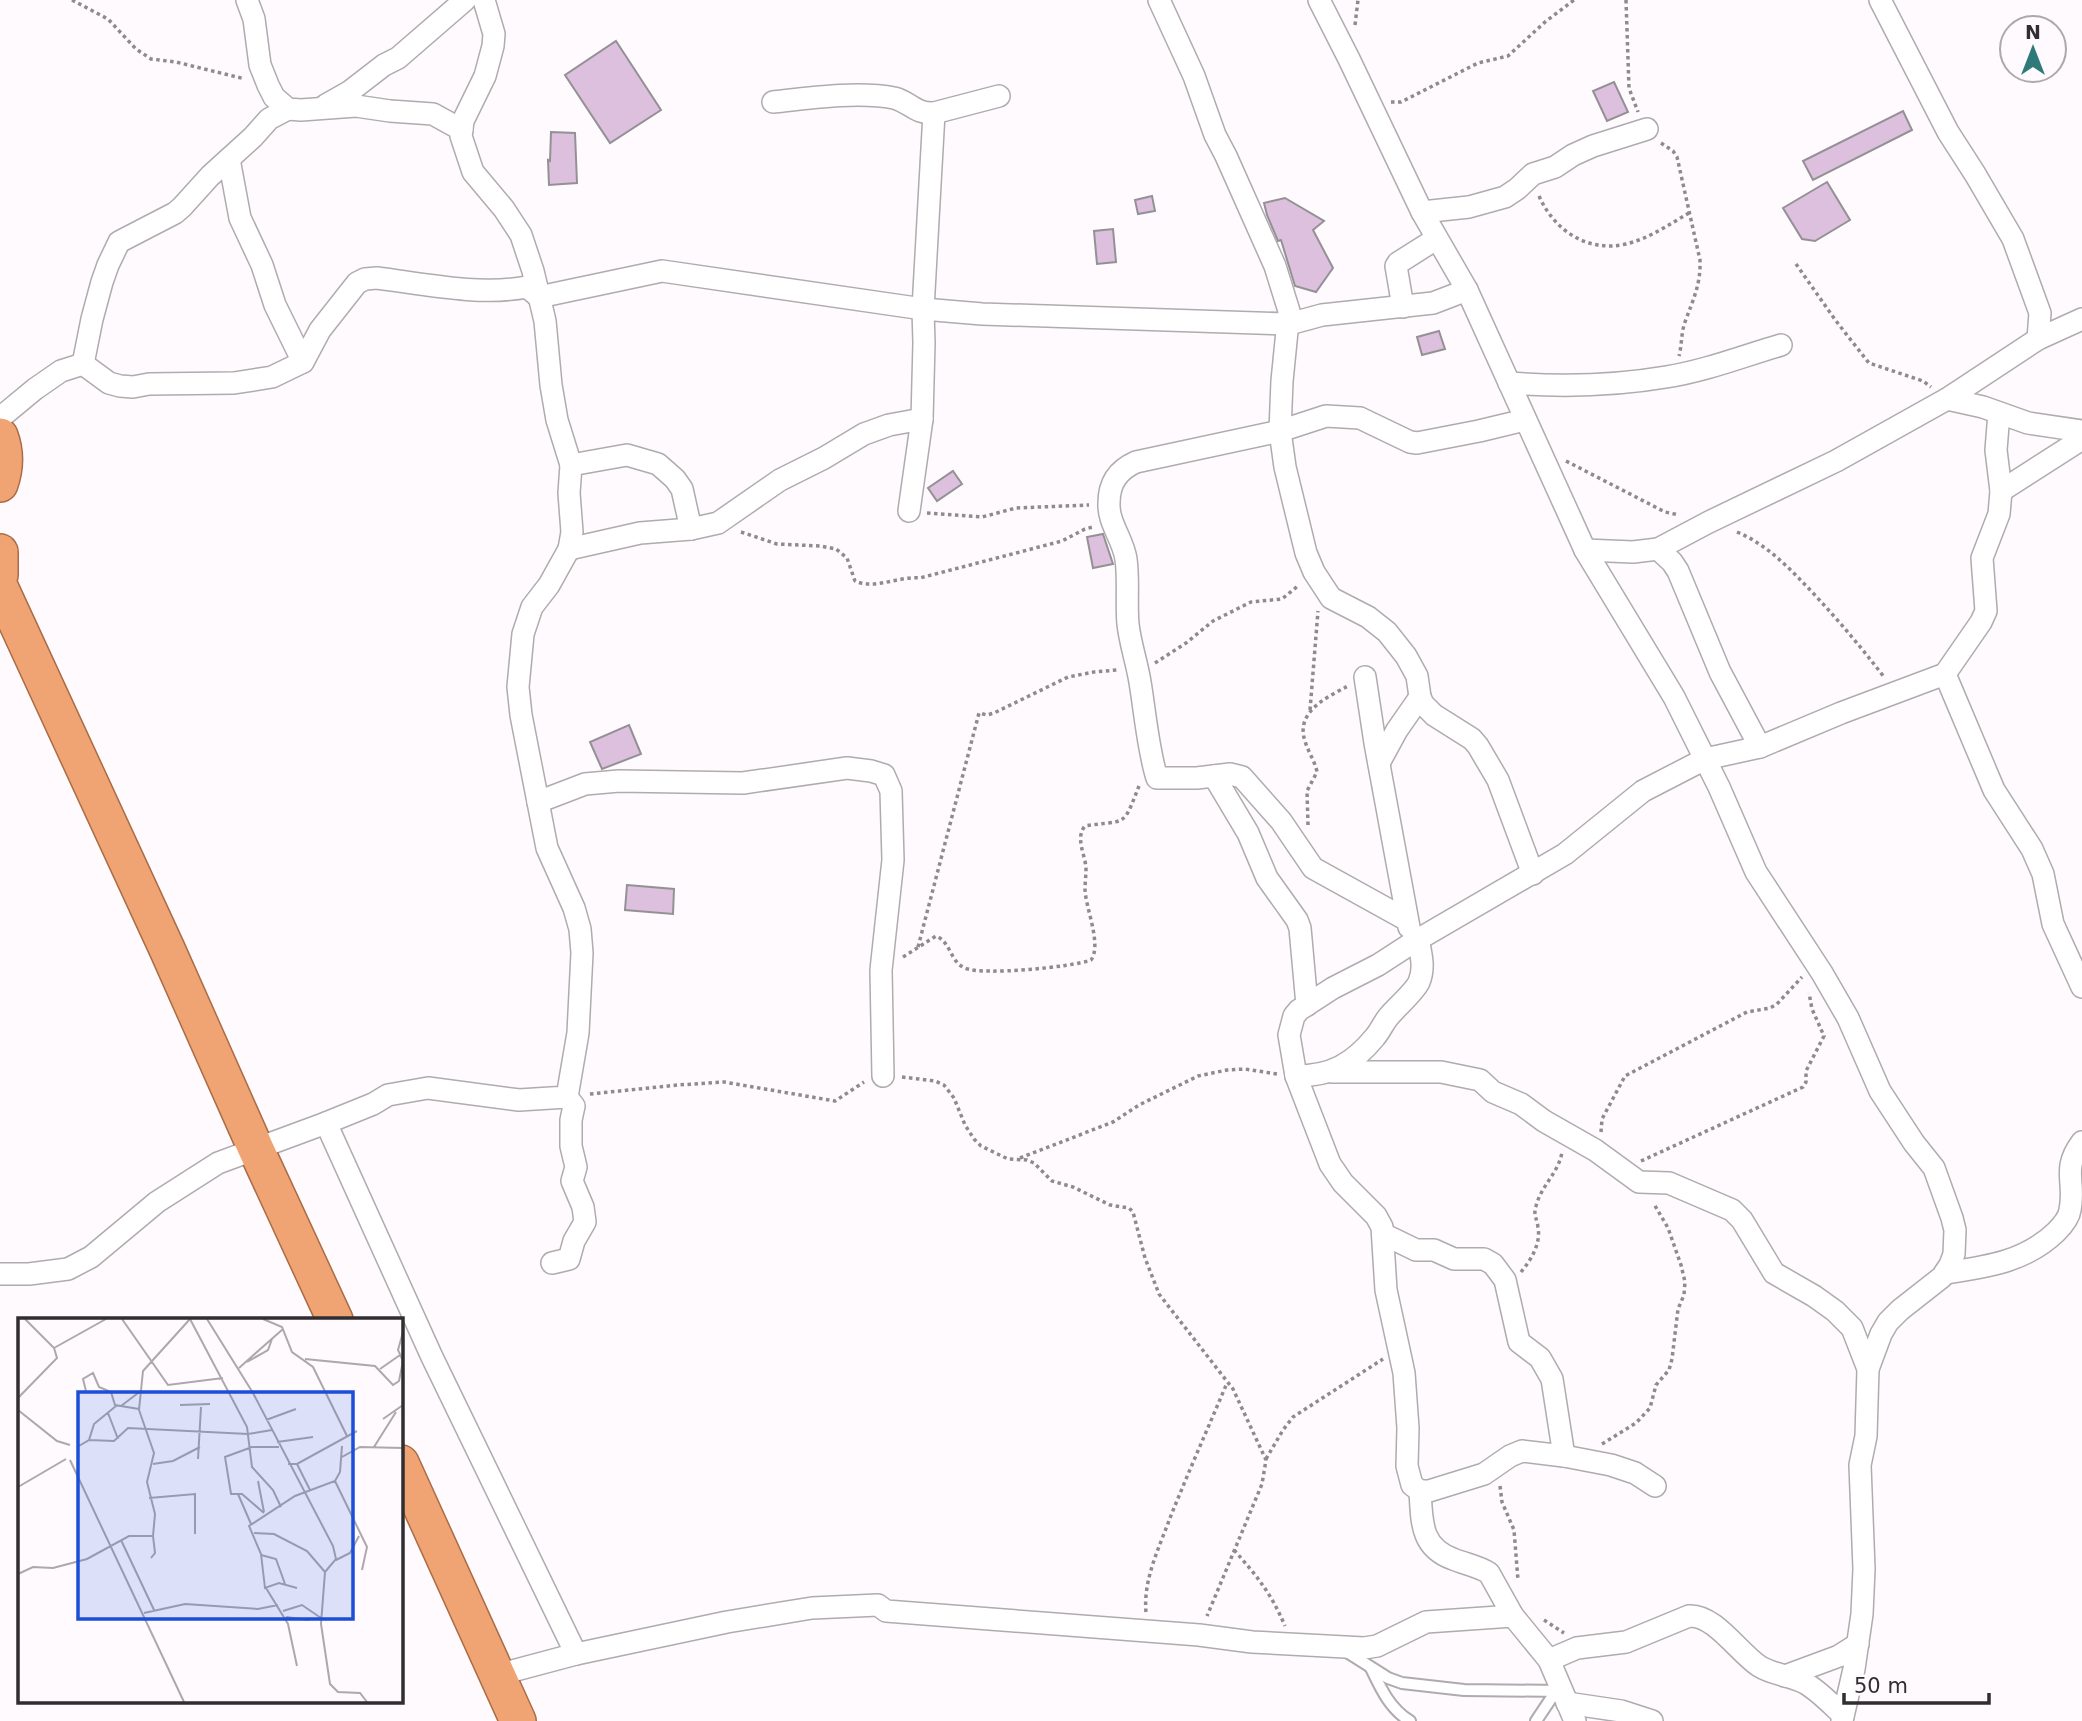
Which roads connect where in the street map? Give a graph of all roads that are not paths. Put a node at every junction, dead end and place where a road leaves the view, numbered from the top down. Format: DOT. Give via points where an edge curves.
graph roads {
  1 [pos="247,0"];
  2 [pos="465,0"];
  3 [pos="484,0"];
  4 [pos="1158,0"];
  5 [pos="1319,0"];
  6 [pos="1880,0"];
  7 [pos="999,96"];
  8 [pos="773,102"];
  9 [pos="288,109"];
  10 [pos="318,109"];
  11 [pos="934,113"];
  12 [pos="1647,128"];
  13 [pos="462,130"];
  14 [pos="229,159"];
  15 [pos="1422,212"];
  16 [pos="1436,239"];
  17 [pos="1467,290"];
  18 [pos="539,297"];
  19 [pos="1403,307"];
  20 [pos="923,309"];
  21 [pos="2082,318"];
  22 [pos="1289,324"];
  23 [pos="2038,339"];
  24 [pos="1781,345"];
  25 [pos="303,362"];
  26 [pos="83,365"];
  27 [pos="1509,383"];
  28 [pos="1947,399"];
  29 [pos="1999,413"];
  30 [pos="0,418"];
  31 [pos="922,419"];
  32 [pos="1525,420"];
  33 [pos="2082,430"];
  34 [pos="1280,432"];
  35 [pos="0,436"];
  36 [pos="2082,439"];
  37 [pos="571,465"];
  38 [pos="0,483"];
  39 [pos="2001,491"];
  40 [pos="0,492"];
  41 [pos="909,511"];
  42 [pos="691,530"];
  43 [pos="1658,548"];
  44 [pos="569,549"];
  45 [pos="1585,550"];
  46 [pos="0,552"];
  47 [pos="0,575"];
  48 [pos="0,587"];
  49 [pos="1945,674"];
  50 [pos="1365,677"];
  51 [pos="1420,697"];
  52 [pos="1760,747"];
  53 [pos="1705,759"];
  54 [pos="1378,763"];
  55 [pos="1214,776"];
  56 [pos="538,802"];
  57 [pos="1533,874"];
  58 [pos="1407,919"];
  59 [pos="1415,941"];
  60 [pos="2082,987"];
  61 [pos="1307,1005"];
  62 [pos="1332,1072"];
  63 [pos="883,1076"];
  64 [pos="1296,1076"];
  65 [pos="567,1097"];
  66 [pos="326,1123"];
  67 [pos="2082,1142"];
  68 [pos="255,1147"];
  69 [pos="1383,1234"];
  70 [pos="552,1263"];
  71 [pos="1945,1273"];
  72 [pos="0,1274"];
  73 [pos="334,1318"];
  74 [pos="1868,1368"];
  75 [pos="1571,1457"];
  76 [pos="402,1465"];
  77 [pos="1655,1486"];
  78 [pos="1420,1491"];
  79 [pos="1513,1616"];
  80 [pos="1858,1644"];
  81 [pos="1338,1647"];
  82 [pos="576,1654"];
  83 [pos="1549,1660"];
  84 [pos="1371,1667"];
  85 [pos="497,1675"];
  86 [pos="1786,1676"];
  87 [pos="1565,1702"];
  88 [pos="1843,1718"];
  89 [pos="518,1721"];
  90 [pos="1410,1721"];
  91 [pos="1536,1721"];
  92 [pos="1652,1721"];
  1 -- 9 [label="street" via="260,65 274,97"];
  2 -- 10 [label="street" via="398,58"];
  3 -- 13 [label="street" via="493,46"];
  4 -- 22 [label="street" via="1275,266"];
  5 -- 15 [label="street"];
  6 -- 23 [label="street" via="1948,132 2013,239 2040,313"];
  7 -- 11 [label="street"];
  8 -- 11 [label="street" via="874,96 898,99 915,110"];
  9 -- 10 [label="street"];
  9 -- 14 [label="street" via="269,119"];
  10 -- 13 [label="street" via="342,105 433,114"];
  11 -- 20 [label="street"];
  12 -- 15 [label="street" via="1538,171 1505,197"];
  13 -- 18 [label="street" via="472,172 521,235"];
  14 -- 25 [label="street" via="240,218"];
  14 -- 26 [label="street" via="174,213 119,242 102,282"];
  15 -- 16 [label="street"];
  16 -- 17 [label="street"];
  16 -- 19 [label="street" via="1396,266"];
  17 -- 19 [label="street" via="1433,303"];
  17 -- 27 [label="street"];
  18 -- 20 [label="street" via="662,271"];
  18 -- 25 [label="street" via="527,287 458,288 365,279 320,330"];
  18 -- 37 [label="street" via="557,420"];
  19 -- 22 [label="street"];
  20 -- 22 [label="street"];
  20 -- 31 [label="street"];
  21 -- 23 [label="street"];
  22 -- 34 [label="street"];
  23 -- 28 [label="street"];
  24 -- 27 [label="street" via="1660,378 1590,386"];
  25 -- 26 [label="street" via="255,381 133,387 108,383"];
  26 -- 30 [label="street" via="61,371"];
  27 -- 32 [label="street"];
  28 -- 29 [label="street"];
  28 -- 43 [label="street"];
  29 -- 33 [label="street" via="2028,424"];
  29 -- 39 [label="street" via="1996,450"];
  31 -- 41 [label="street"];
  31 -- 42 [label="street" via="864,434 780,480 718,523"];
  32 -- 34 [label="street" via="1417,443 1357,417 1318,417"];
  32 -- 45 [label="street"];
  34 -- 51 [label="street" via="1285,467 1316,577 1331,598 1387,632 1417,676"];
  34 -- 55 [label="street" via="1136,462 1114,478 1111,514 1127,563 1128,624 1156,775"];
  35 -- 38 [label="highway" via="5,458"];
  36 -- 39 [label="street"];
  37 -- 42 [label="street" via="627,455 658,464 682,489"];
  37 -- 44 [label="street"];
  38 -- 40 [label="highway"];
  39 -- 49 [label="street" via="2000,514 1982,558 1986,611"];
  42 -- 44 [label="street" via="640,533"];
  43 -- 45 [label="street"];
  43 -- 52 [label="street" via="1678,571 1720,672"];
  44 -- 56 [label="street" via="532,607 523,634 518,687"];
  45 -- 53 [label="street" via="1674,697"];
  46 -- 47 [label="highway"];
  48 -- 68 [label="highway"];
  49 -- 52 [label="street"];
  49 -- 60 [label="street" via="1994,790 2036,857 2053,924"];
  50 -- 54 [label="street"];
  51 -- 54 [label="street"];
  51 -- 57 [label="street" via="1434,715 1478,746 1499,780"];
  52 -- 53 [label="street"];
  53 -- 57 [label="street" via="1643,791"];
  53 -- 71 [label="street" via="1756,872 1848,1018 1880,1091 1934,1168 1955,1230 1954,1254"];
  54 -- 58 [label="street"];
  55 -- 58 [label="street" via="1242,777 1319,873"];
  55 -- 61 [label="street" via="1267,878 1297,920"];
  56 -- 63 [label="street" via="585,784 619,781 743,782 847,768 884,775 891,791 893,860 881,970"];
  56 -- 65 [label="street" via="547,848 580,929 578,1033"];
  57 -- 59 [label="street"];
  58 -- 59 [label="street"];
  59 -- 61 [label="street"];
  59 -- 62 [label="street" via="1423,968 1419,985 1376,1037"];
  61 -- 64 [label="street" via="1294,1016 1289,1035"];
  62 -- 64 [label="street"];
  62 -- 74 [label="street" via="1441,1072 1480,1080 1626,1173 1669,1184 1736,1213 1774,1273 1814,1296 1852,1328"];
  64 -- 69 [label="street" via="1330,1164 1343,1184 1376,1216"];
  65 -- 66 [label="street" via="519,1100 428,1088 388,1096"];
  65 -- 70 [label="street" via="574,1107 571,1146 576,1167 572,1181 585,1222 569,1259"];
  66 -- 68 [label="street"];
  66 -- 82 [label="street" via="432,1357"];
  67 -- 71 [label="street" via="2070,1166 2070,1212 2045,1243 1995,1265"];
  68 -- 72 [label="street" via="187,1182 91,1257 68,1269"];
  68 -- 73 [label="highway"];
  69 -- 75 [label="street" via="1419,1251 1434,1250 1454,1259 1484,1259 1499,1270 1519,1342 1541,1358 1552,1379"];
  69 -- 78 [label="street" via="1386,1290 1407,1399 1407,1466 1412,1485"];
  71 -- 74 [label="street" via="1888,1322"];
  74 -- 80 [label="street" via="1866,1436 1860,1465 1864,1569"];
  75 -- 77 [label="street" via="1635,1473"];
  75 -- 78 [label="street" via="1522,1451 1484,1474"];
  76 -- 85 [label="highway"];
  78 -- 79 [label="street" via="1422,1521 1432,1546 1451,1559 1489,1573"];
  79 -- 81 [label="street" via="1426,1622 1377,1646"];
  79 -- 83 [label="street"];
  80 -- 86 [label="street"];
  80 -- 88 [label="street"];
  81 -- 82 [label="street" via="886,1611 878,1605 812,1608"];
  81 -- 84 [label="lane"];
  82 -- 85 [label="street"];
  83 -- 86 [label="street" via="1577,1648 1626,1642 1694,1616 1718,1629 1757,1665"];
  83 -- 87 [label="street"];
  84 -- 87 [label="lane" via="1402,1683"];
  84 -- 90 [label="lane" via="1392,1707"];
  85 -- 89 [label="highway"];
  86 -- 88 [label="street" via="1816,1691"];
  87 -- 91 [label="lane"];
  87 -- 92 [label="street"];
}
